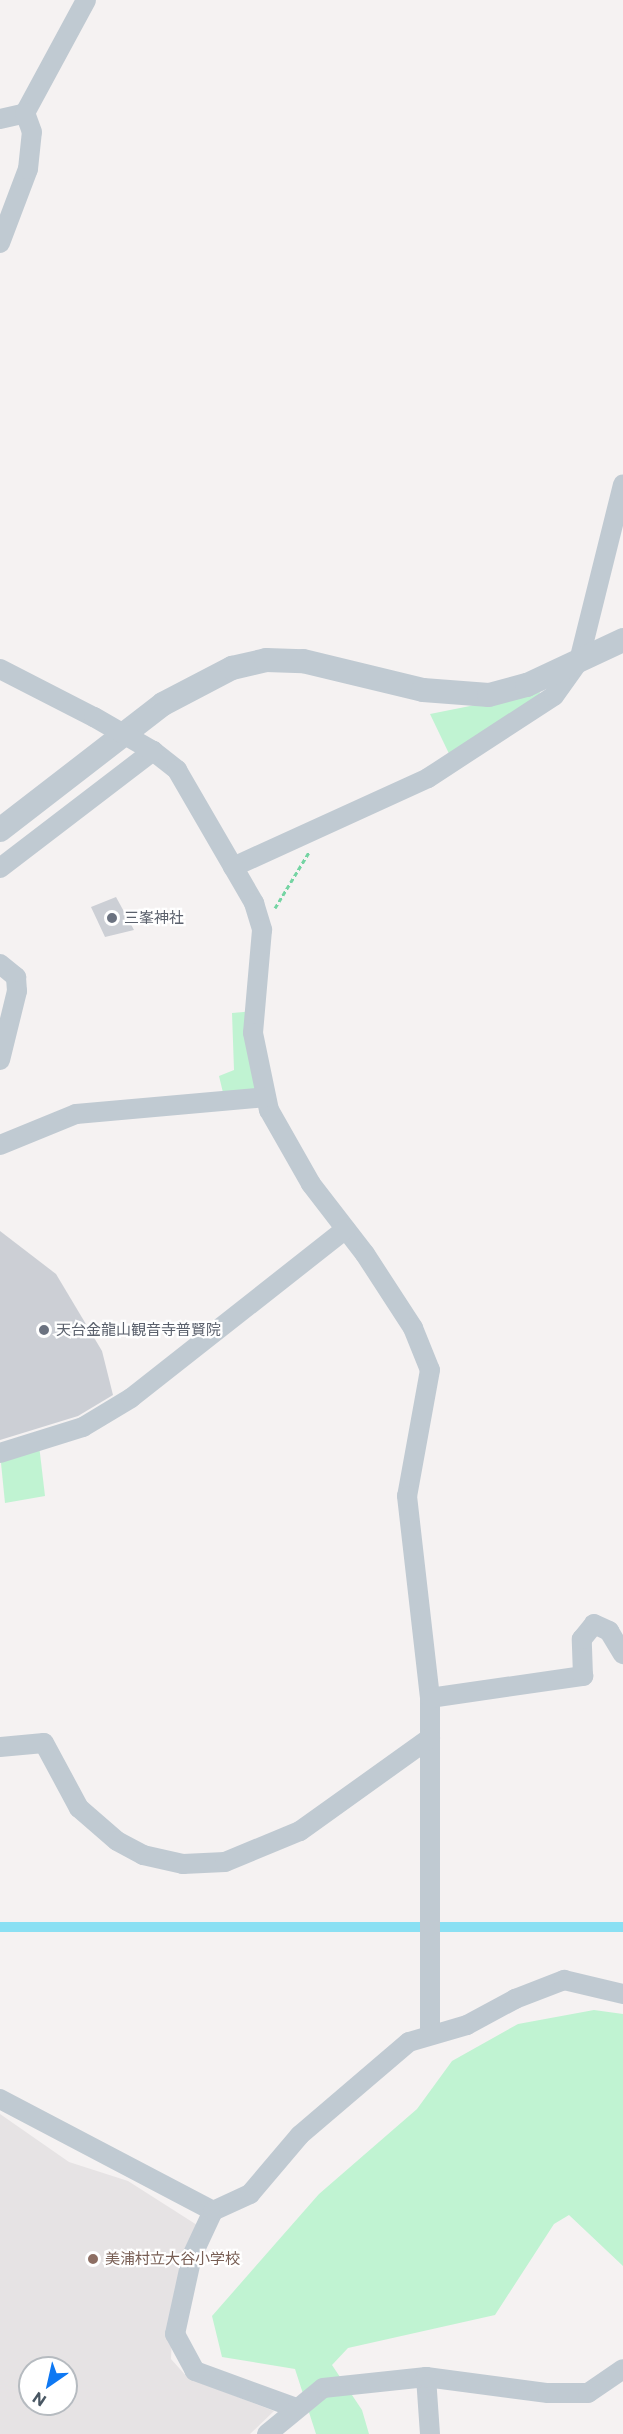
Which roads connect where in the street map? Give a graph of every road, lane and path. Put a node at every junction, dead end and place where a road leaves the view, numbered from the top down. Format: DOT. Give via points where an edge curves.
graph roads {
  1 [pos="86,0"];
  2 [pos="25,113"];
  3 [pos="0,119"];
  4 [pos="0,243"];
  5 [pos="623,484"];
  6 [pos="623,640"];
  7 [pos="579,660"];
  8 [pos="0,669"];
  9 [pos="153,751"];
  10 [pos="326,825"];
  11 [pos="0,830"];
  12 [pos="233,867"];
  13 [pos="0,868"];
  14 [pos="262,930"];
  15 [pos="0,964"];
  16 [pos="0,1060"];
  17 [pos="266,1097"];
  18 [pos="0,1145"];
  19 [pos="346,1229"];
  20 [pos="0,1454"];
  21 [pos="623,1654"];
  22 [pos="430,1698"];
  23 [pos="430,1738"];
  24 [pos="0,1747"];
  25 [pos="623,1994"];
  26 [pos="430,2034"];
  27 [pos="0,2099"];
  28 [pos="213,2211"];
  29 [pos="623,2368"];
  30 [pos="426,2377"];
  31 [pos="296,2408"];
  32 [pos="267,2434"];
  33 [pos="430,2434"];
  1 -- 2 [label="street"];
  2 -- 3 [label="street"];
  2 -- 4 [label="street" via="32,132 28,169"];
  5 -- 7 [label="street"];
  6 -- 7 [label="street"];
  7 -- 10 [label="street" via="554,696 428,778"];
  7 -- 11 [label="street" via="526,685 489,695 456,696 303,661 266,660 232,668 163,704"];
  8 -- 9 [label="street, bridge"];
  9 -- 12 [label="street" via="177,770"];
  9 -- 13 [label="street"];
  10 -- 12 [label="street"];
  10 -- 14 [label="path"];
  12 -- 14 [label="street" via="254,903"];
  14 -- 17 [label="street" via="253,1033"];
  15 -- 16 [label="street" via="16,977 17,991"];
  17 -- 18 [label="street" via="76,1114"];
  17 -- 19 [label="street" via="284,1141"];
  19 -- 20 [label="street" via="131,1398 83,1427"];
  19 -- 22 [label="street" via="413,1328 430,1370 407,1496"];
  21 -- 22 [label="street" via="609,1631 594,1624 582,1639 583,1676"];
  22 -- 23 [label="street"];
  23 -- 24 [label="street" via="300,1831 225,1862 183,1864 143,1855 117,1841 80,1808 45,1743"];
  23 -- 26 [label="street"];
  25 -- 26 [label="street" via="564,1980 515,1998 467,2025"];
  26 -- 28 [label="street" via="409,2042 307,2128 250,2194"];
  27 -- 28 [label="street"];
  28 -- 31 [label="street" via="192,2256 175,2334 195,2371"];
  29 -- 30 [label="street" via="588,2393 548,2393"];
  30 -- 31 [label="street" via="323,2388"];
  30 -- 33 [label="street"];
  31 -- 32 [label="street"];
}
